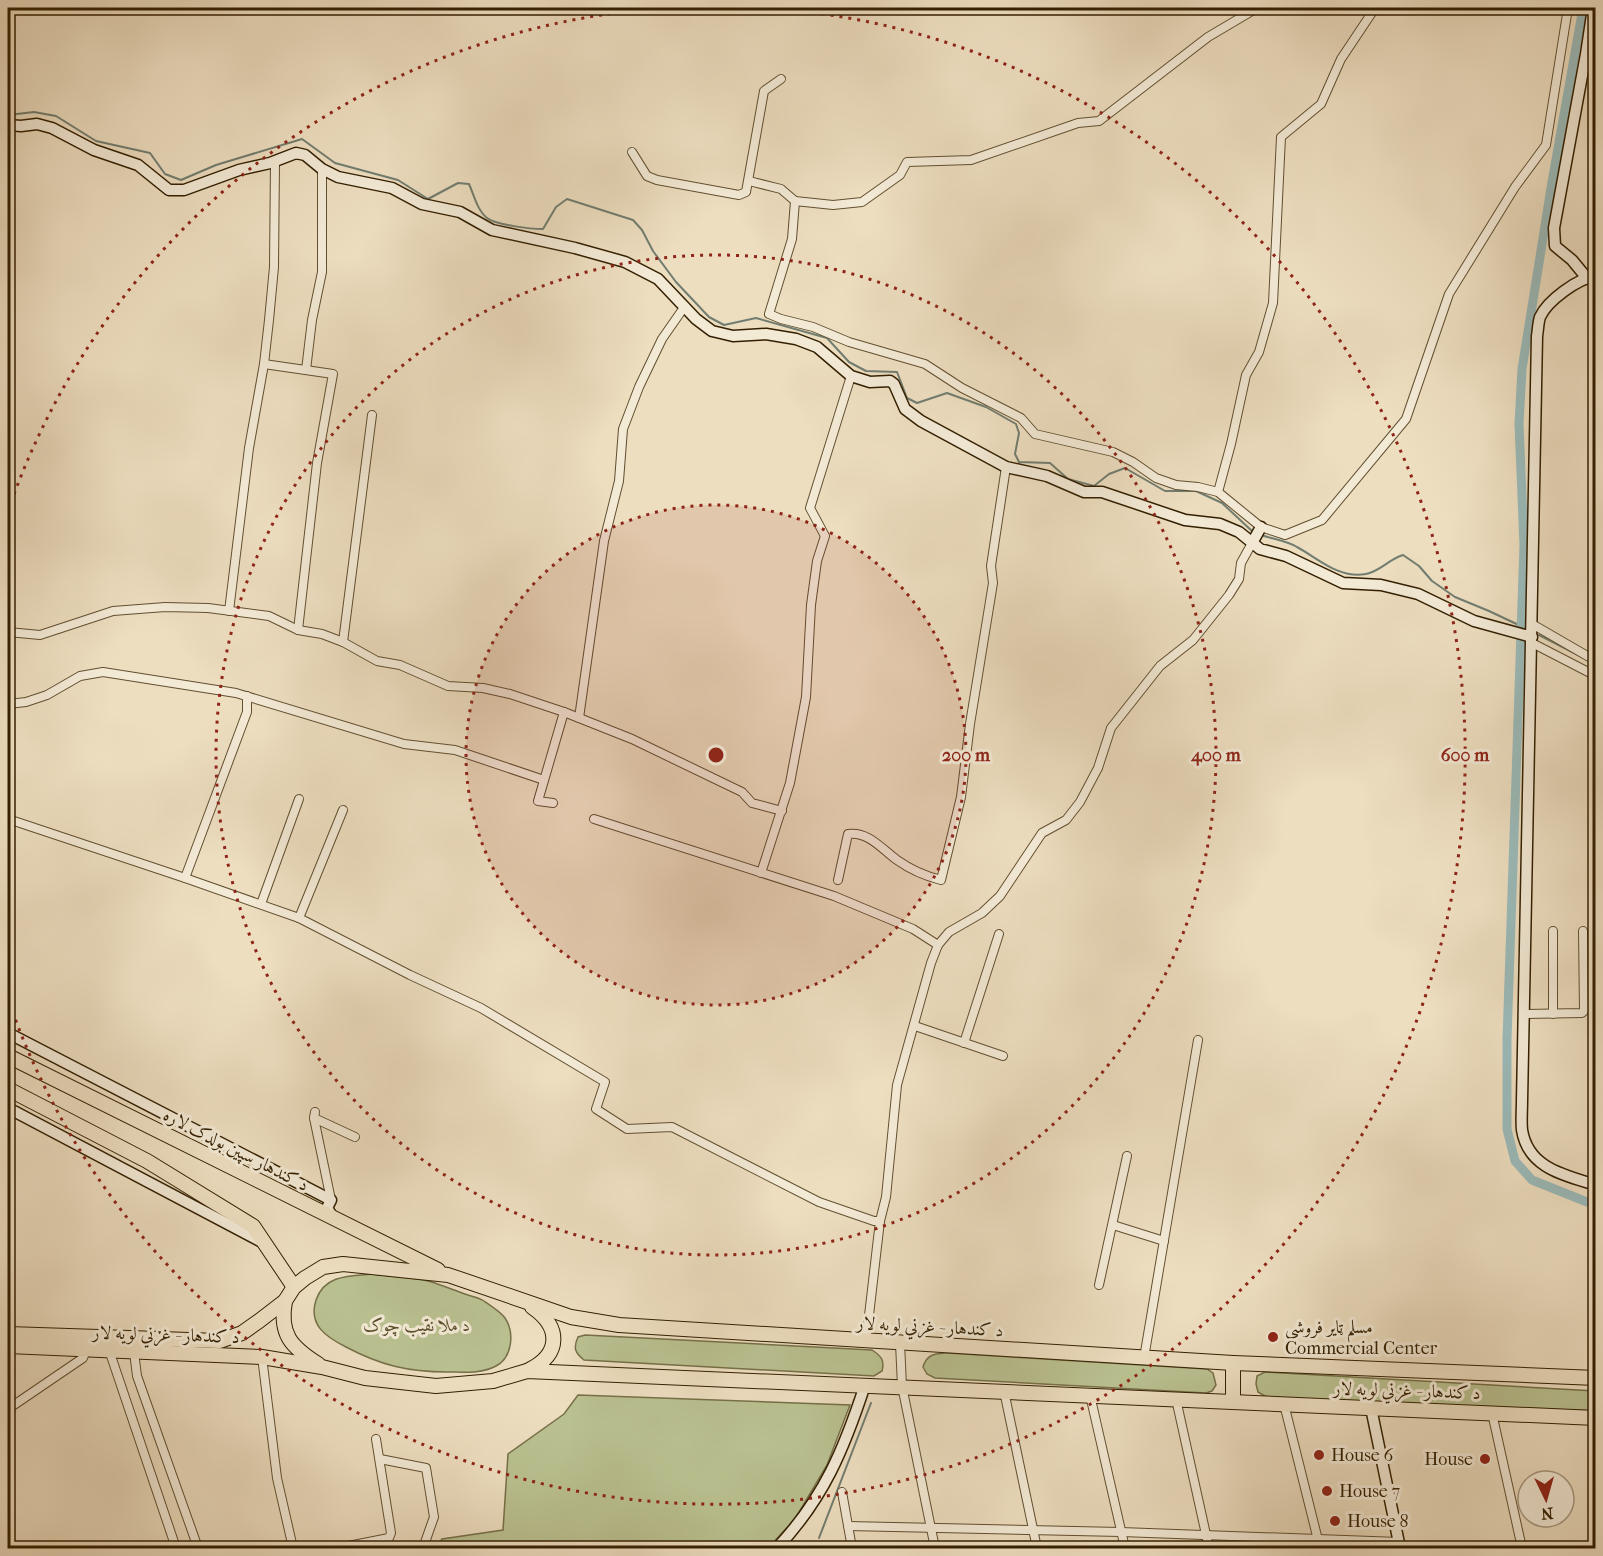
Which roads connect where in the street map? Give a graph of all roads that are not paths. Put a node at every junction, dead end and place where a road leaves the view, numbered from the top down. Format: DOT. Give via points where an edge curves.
graph roads {
  1 [pos="1257,8"];
  2 [pos="1375,8"];
  3 [pos="1568,8"];
  4 [pos="1593,8"];
  5 [pos="781,79"];
  6 [pos="8,125"];
  7 [pos="632,152"];
  8 [pos="275,161"];
  9 [pos="322,169"];
  10 [pos="749,181"];
  11 [pos="795,201"];
  12 [pos="1591,277"];
  13 [pos="685,306"];
  14 [pos="264,364"];
  15 [pos="306,370"];
  16 [pos="851,376"];
  17 [pos="372,415"];
  18 [pos="1006,467"];
  19 [pos="1218,492"];
  20 [pos="1256,535"];
  21 [pos="229,610"];
  22 [pos="1532,624"];
  23 [pos="298,630"];
  24 [pos="8,632"];
  25 [pos="8,640"];
  26 [pos="1532,640"];
  27 [pos="343,642"];
  28 [pos="1596,661"];
  29 [pos="1596,676"];
  30 [pos="247,696"];
  31 [pos="9,704"];
  32 [pos="564,712"];
  33 [pos="579,718"];
  34 [pos="543,780"];
  35 [pos="299,799"];
  36 [pos="553,804"];
  37 [pos="343,810"];
  38 [pos="782,811"];
  39 [pos="8,819"];
  40 [pos="594,819"];
  41 [pos="761,873"];
  42 [pos="185,878"];
  43 [pos="838,880"];
  44 [pos="261,904"];
  45 [pos="299,918"];
  46 [pos="1553,931"];
  47 [pos="1583,931"];
  48 [pos="999,934"];
  49 [pos="938,945"];
  50 [pos="1525,1014"];
  51 [pos="1553,1014"];
  52 [pos="915,1026"];
  53 [pos="8,1033"];
  54 [pos="1198,1040"];
  55 [pos="964,1043"];
  56 [pos="8,1056"];
  57 [pos="1003,1056"];
  58 [pos="8,1089"];
  59 [pos="8,1108"];
  60 [pos="355,1137"];
  61 [pos="1127,1156"];
  62 [pos="1596,1185"];
  63 [pos="331,1200"];
  64 [pos="334,1219"];
  65 [pos="880,1221"];
  66 [pos="1113,1225"];
  67 [pos="1164,1241"];
  68 [pos="264,1243"];
  69 [pos="448,1275"];
  70 [pos="1099,1286"];
  71 [pos="294,1287"];
  72 [pos="285,1301"];
  73 [pos="524,1301"];
  74 [pos="8,1334"];
  75 [pos="109,1336"];
  76 [pos="866,1341"];
  77 [pos="900,1342"];
  78 [pos="8,1346"];
  79 [pos="86,1350"];
  80 [pos="109,1351"];
  81 [pos="134,1352"];
  82 [pos="262,1357"];
  83 [pos="1144,1358"];
  84 [pos="1233,1363"];
  85 [pos="322,1366"];
  86 [pos="527,1371"];
  87 [pos="1596,1378"];
  88 [pos="865,1385"];
  89 [pos="902,1386"];
  90 [pos="1004,1391"];
  91 [pos="1090,1395"];
  92 [pos="1176,1399"];
  93 [pos="1233,1402"];
  94 [pos="1284,1404"];
  95 [pos="1371,1408"];
  96 [pos="8,1409"];
  97 [pos="1492,1413"];
  98 [pos="1596,1419"];
  99 [pos="376,1439"];
  100 [pos="380,1460"];
  101 [pos="842,1492"];
  102 [pos="848,1526"];
  103 [pos="931,1528"];
  104 [pos="1033,1530"];
  105 [pos="1121,1532"];
  106 [pos="1205,1535"];
  107 [pos="1319,1544"];
  108 [pos="383,1545"];
  109 [pos="1400,1545"];
  110 [pos="176,1548"];
  111 [pos="198,1548"];
  112 [pos="294,1548"];
  113 [pos="338,1548"];
  114 [pos="423,1548"];
  115 [pos="777,1548"];
  116 [pos="852,1548"];
  117 [pos="935,1548"];
  118 [pos="1037,1548"];
  119 [pos="1125,1548"];
  120 [pos="1209,1548"];
  121 [pos="1522,1548"];
  1 -- 11 [label="street" via="1208,37 1099,121 1078,123 971,160 907,162 900,175 862,202 833,205"];
  2 -- 19 [label="street" via="1341,59 1322,104 1281,137 1273,303 1259,352 1246,375"];
  3 -- 20 [label="street" via="1546,145 1515,187 1449,294 1406,419 1322,520 1285,535"];
  4 -- 12 [label="street" via="1554,228 1555,246"];
  5 -- 10 [label="street" via="764,91"];
  6 -- 8 [label="street" via="52,128 94,150 138,165 169,190 184,190"];
  7 -- 10 [label="street" via="648,176 657,180 739,195 747,192"];
  8 -- 9 [label="street" via="296,153 305,155"];
  8 -- 14 [label="street" via="274,267"];
  9 -- 13 [label="street" via="338,177 392,188 422,204 460,212 492,230 625,262 658,279"];
  9 -- 15 [label="street" via="322,272"];
  10 -- 11 [label="street" via="781,189"];
  11 -- 19 [label="street" via="792,239 769,314 925,364 1020,418 1035,434 1113,452 1156,478"];
  12 -- 22 [label="street" via="1562,292 1540,317 1534,429"];
  13 -- 16 [label="street" via="712,331 733,336 766,334 817,347"];
  13 -- 33 [label="street" via="662,339 623,429"];
  14 -- 15 [label="street"];
  14 -- 21 [label="street"];
  15 -- 23 [label="street" via="333,374 316,463"];
  16 -- 18 [label="street" via="870,382 890,381 905,409 921,421"];
  16 -- 38 [label="street" via="810,508 825,536 811,605 806,697"];
  17 -- 27 [label="street"];
  18 -- 20 [label="street" via="1047,476 1084,492 1102,492 1185,520 1220,524"];
  18 -- 43 [label="street" via="961,797 941,880 922,875 856,833 848,834"];
  19 -- 20 [label="street"];
  20 -- 26 [label="street" via="1260,549 1286,556 1343,583 1381,585 1418,594 1474,621"];
  20 -- 49 [label="street" via="1229,595 1193,640 1160,666 1111,728 1098,768 1080,802 1066,820 1042,833 1000,896 949,932"];
  21 -- 23 [label="street" via="269,616"];
  21 -- 24 [label="street" via="165,607 113,611 40,635"];
  22 -- 26 [label="street"];
  22 -- 28 [label="street"];
  23 -- 27 [label="street"];
  25 -- 31 [label="street"];
  26 -- 29 [label="street"];
  26 -- 50 [label="street"];
  27 -- 32 [label="street" via="376,661 400,665 448,686 501,692"];
  30 -- 31 [label="street" via="103,672 81,676 47,695"];
  30 -- 34 [label="street" via="404,744 454,750"];
  30 -- 42 [label="street" via="247,712"];
  32 -- 33 [label="street"];
  32 -- 34 [label="street"];
  33 -- 38 [label="street" via="742,792 752,803"];
  34 -- 36 [label="street" via="538,801"];
  35 -- 44 [label="street"];
  37 -- 45 [label="street"];
  38 -- 41 [label="street"];
  39 -- 42 [label="street"];
  40 -- 41 [label="street"];
  41 -- 49 [label="street" via="834,896 913,928"];
  42 -- 44 [label="street"];
  44 -- 45 [label="street"];
  45 -- 65 [label="street" via="481,1008 605,1082 596,1109 627,1129 672,1127 819,1202"];
  46 -- 51 [label="street"];
  47 -- 51 [label="street" via="1584,1011"];
  48 -- 55 [label="street"];
  49 -- 52 [label="street"];
  50 -- 51 [label="street"];
  50 -- 62 [label="street" via="1522,1131 1532,1155 1550,1170"];
  52 -- 55 [label="street"];
  52 -- 65 [label="street" via="897,1085"];
  53 -- 63 [label="street"];
  54 -- 67 [label="street"];
  55 -- 57 [label="street"];
  56 -- 64 [label="highway, د کندهار سپین بولدک لاره"];
  58 -- 68 [label="highway" via="147,1161 253,1226"];
  59 -- 68 [label="street"];
  60 -- 63 [label="street" via="315,1115"];
  61 -- 66 [label="street"];
  63 -- 64 [label="street" via="327,1208"];
  64 -- 69 [label="highway, د کندهار سپین بولدک لاره"];
  65 -- 76 [label="street"];
  66 -- 67 [label="street"];
  66 -- 70 [label="street"];
  67 -- 83 [label="street"];
  68 -- 71 [label="highway"];
  69 -- 71 [label="highway, د کندهار - غزني لويه لار" via="343,1264 323,1267"];
  69 -- 73 [label="highway, د کندهار - غزني لويه لار"];
  71 -- 72 [label="highway, د کندهار - غزني لويه لار"];
  72 -- 75 [label="highway, د کندهار - غزني لويه لار" via="242,1332 220,1341"];
  72 -- 85 [label="highway, د کندهار - غزني لويه لار" via="282,1318 287,1336 301,1353"];
  73 -- 76 [label="highway, د کندهار - غزني لويه لار" via="571,1317 619,1325"];
  73 -- 86 [label="highway" via="540,1312 554,1337 552,1351 542,1363"];
  74 -- 75 [label="highway, د کندهار - غزني لويه لار"];
  75 -- 80 [label="street"];
  76 -- 77 [label="highway, د کندهار - غزني لويه لار"];
  77 -- 83 [label="highway, د کندهار - غزني لويه لار"];
  77 -- 89 [label="street"];
  78 -- 79 [label="highway, د کندهار - غزني لويه لار"];
  79 -- 80 [label="highway, د کندهار - غزني لويه لار"];
  79 -- 96 [label="street" via="83,1358"];
  80 -- 81 [label="highway, د کندهار - غزني لويه لار"];
  80 -- 110 [label="street"];
  81 -- 82 [label="highway, د کندهار - غزني لويه لار"];
  81 -- 111 [label="street" via="137,1376"];
  82 -- 85 [label="highway, د کندهار - غزني لويه لار"];
  82 -- 112 [label="street" via="277,1478"];
  83 -- 84 [label="highway, د کندهار - غزني لويه لار"];
  84 -- 87 [label="highway, د کندهار - غزني لويه لار"];
  84 -- 93 [label="highway"];
  85 -- 86 [label="highway, د کندهار - غزني لويه لار" via="365,1378 436,1386 493,1381"];
  86 -- 88 [label="highway, د کندهار - غزني لويه لار"];
  88 -- 89 [label="highway, د کندهار - غزني لويه لار"];
  88 -- 115 [label="street" via="848,1438 826,1483 800,1524"];
  89 -- 90 [label="highway, د کندهار - غزني لويه لار"];
  89 -- 103 [label="street"];
  90 -- 91 [label="highway, د کندهار - غزني لويه لار"];
  90 -- 104 [label="street"];
  91 -- 92 [label="highway, د کندهار - غزني لويه لار"];
  91 -- 105 [label="street"];
  92 -- 93 [label="highway, د کندهار - غزني لويه لار"];
  92 -- 106 [label="street"];
  93 -- 94 [label="highway, د کندهار - غزني لويه لار"];
  94 -- 95 [label="highway, د کندهار - غزني لويه لار"];
  94 -- 107 [label="street"];
  95 -- 97 [label="highway, د کندهار - غزني لويه لار"];
  95 -- 109 [label="street"];
  97 -- 98 [label="highway, د کندهار - غزني لويه لار"];
  97 -- 121 [label="street"];
  99 -- 100 [label="street"];
  100 -- 108 [label="street" via="391,1533"];
  100 -- 114 [label="street" via="426,1468 434,1517"];
  101 -- 102 [label="street"];
  102 -- 103 [label="street"];
  102 -- 116 [label="street"];
  103 -- 104 [label="street"];
  103 -- 117 [label="street"];
  104 -- 105 [label="street"];
  104 -- 118 [label="street"];
  105 -- 106 [label="street"];
  105 -- 119 [label="street"];
  106 -- 107 [label="street"];
  106 -- 120 [label="street"];
  107 -- 109 [label="street"];
  108 -- 113 [label="street"];
}
